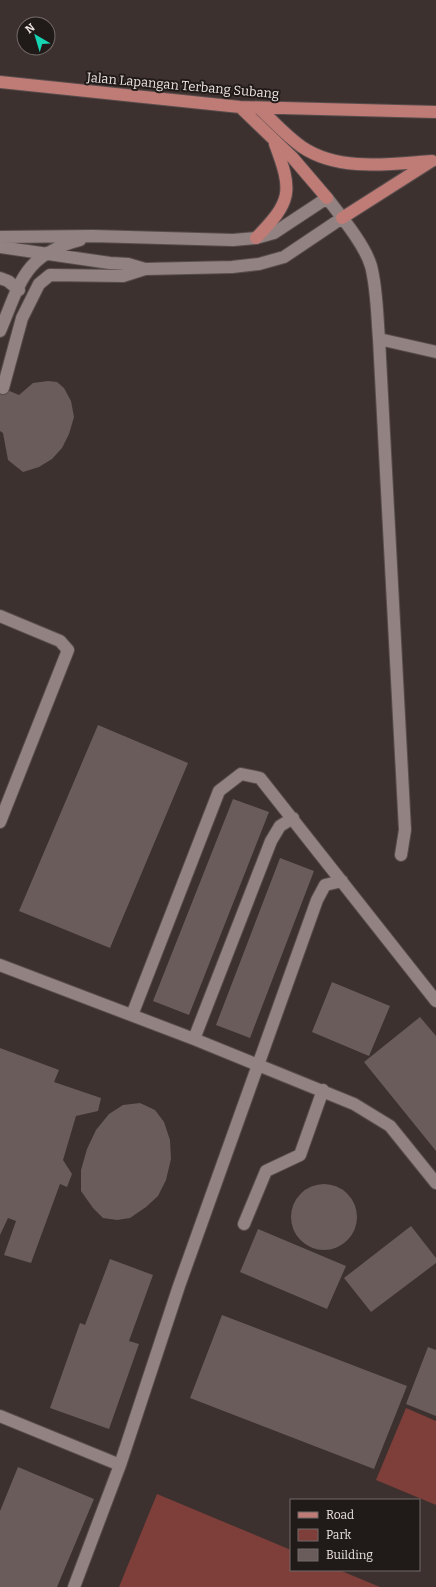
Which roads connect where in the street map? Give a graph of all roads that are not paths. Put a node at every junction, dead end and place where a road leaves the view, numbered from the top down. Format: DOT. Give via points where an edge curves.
graph roads {
  1 [pos="0,82"];
  2 [pos="240,107"];
  3 [pos="259,108"];
  4 [pos="436,112"];
  5 [pos="273,138"];
  6 [pos="434,160"];
  7 [pos="327,198"];
  8 [pos="342,218"];
  9 [pos="93,236"];
  10 [pos="0,237"];
  11 [pos="256,238"];
  12 [pos="0,247"];
  13 [pos="45,253"];
  14 [pos="145,269"];
  15 [pos="0,278"];
  16 [pos="19,290"];
  17 [pos="0,331"];
  18 [pos="379,339"];
  19 [pos="436,352"];
  20 [pos="3,388"];
  21 [pos="0,616"];
  22 [pos="293,818"];
  23 [pos="0,822"];
  24 [pos="400,855"];
  25 [pos="342,881"];
  26 [pos="0,965"];
  27 [pos="436,1001"];
  28 [pos="132,1015"];
  29 [pos="194,1038"];
  30 [pos="259,1064"];
  31 [pos="323,1090"];
  32 [pos="436,1183"];
  33 [pos="244,1224"];
  34 [pos="0,1416"];
  35 [pos="120,1465"];
  36 [pos="74,1587"];
  1 -- 2 [label="main road, Jalan Lapangan Terbang Subang"];
  2 -- 3 [label="main road, Jalan Lapangan Terbang Subang"];
  2 -- 5 [label="main road"];
  3 -- 4 [label="main road, Jalan Lapangan Terbang Subang"];
  3 -- 6 [label="main road" via="303,148 334,162 387,164"];
  5 -- 7 [label="main road"];
  5 -- 11 [label="main road" via="287,182 285,203"];
  6 -- 8 [label="main road"];
  7 -- 8 [label="lane"];
  7 -- 11 [label="lane" via="274,233"];
  8 -- 14 [label="lane" via="284,257 259,264"];
  8 -- 18 [label="lane" via="370,264 375,288"];
  9 -- 10 [label="lane"];
  9 -- 11 [label="lane" via="233,240"];
  9 -- 13 [label="lane"];
  12 -- 13 [label="lane"];
  13 -- 14 [label="lane" via="128,264"];
  13 -- 16 [label="lane" via="32,265"];
  14 -- 20 [label="lane" via="123,276 50,275 39,284 22,318"];
  15 -- 16 [label="lane"];
  16 -- 17 [label="lane"];
  18 -- 19 [label="lane"];
  18 -- 24 [label="lane" via="405,830"];
  21 -- 23 [label="lane" via="60,641 68,650"];
  22 -- 25 [label="lane"];
  22 -- 28 [label="lane" via="260,778 241,774 219,790"];
  22 -- 29 [label="lane" via="280,826 271,841"];
  25 -- 27 [label="lane"];
  25 -- 30 [label="lane" via="325,885 317,900"];
  26 -- 28 [label="lane"];
  28 -- 29 [label="lane"];
  29 -- 30 [label="lane"];
  30 -- 31 [label="lane"];
  30 -- 35 [label="lane" via="179,1286"];
  31 -- 32 [label="lane" via="354,1104 390,1126"];
  31 -- 33 [label="lane" via="300,1155 266,1171"];
  34 -- 35 [label="lane"];
  35 -- 36 [label="lane"];
}
